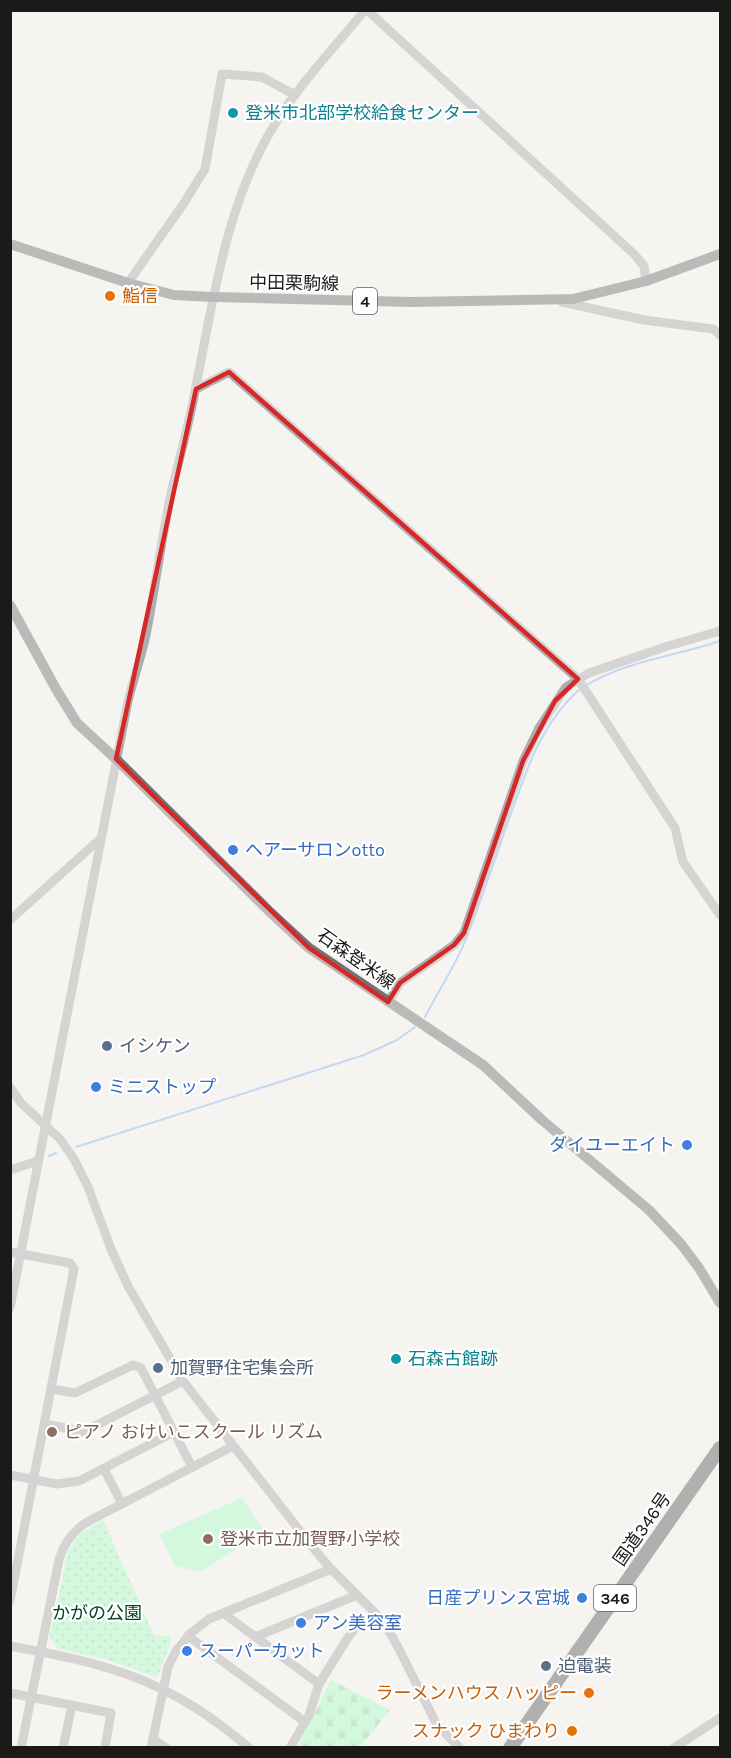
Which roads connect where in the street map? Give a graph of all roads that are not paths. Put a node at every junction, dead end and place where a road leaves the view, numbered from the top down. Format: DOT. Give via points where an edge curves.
graph roads {
  1 [pos="366,10"];
  2 [pos="295,95"];
  3 [pos="10,244"];
  4 [pos="720,254"];
  5 [pos="646,281"];
  6 [pos="128,283"];
  7 [pos="213,297"];
  8 [pos="554,301"];
  9 [pos="720,335"];
  10 [pos="196,388"];
  11 [pos="10,606"];
  12 [pos="720,631"];
  13 [pos="581,684"];
  14 [pos="116,759"];
  15 [pos="101,837"];
  16 [pos="720,915"];
  17 [pos="10,920"];
  18 [pos="388,1002"];
  19 [pos="10,1087"];
  20 [pos="21,1104"];
  21 [pos="10,1107"];
  22 [pos="45,1125"];
  23 [pos="38,1161"];
  24 [pos="10,1170"];
  25 [pos="10,1252"];
  26 [pos="22,1254"];
  27 [pos="720,1303"];
  28 [pos="10,1308"];
  29 [pos="183,1381"];
  30 [pos="52,1389"];
  31 [pos="155,1395"];
  32 [pos="46,1424"];
  33 [pos="174,1432"];
  34 [pos="233,1446"];
  35 [pos="720,1448"];
  36 [pos="192,1467"];
  37 [pos="104,1468"];
  38 [pos="10,1475"];
  39 [pos="34,1480"];
  40 [pos="122,1504"];
  41 [pos="331,1569"];
  42 [pos="357,1595"];
  43 [pos="10,1601"];
  44 [pos="223,1613"];
  45 [pos="375,1613"];
  46 [pos="188,1636"];
  47 [pos="255,1637"];
  48 [pos="10,1646"];
  49 [pos="40,1651"];
  50 [pos="319,1684"];
  51 [pos="162,1688"];
  52 [pos="10,1693"];
  53 [pos="31,1697"];
  54 [pos="72,1705"];
  55 [pos="720,1718"];
  56 [pos="305,1722"];
  57 [pos="152,1743"];
  58 [pos="21,1748"];
  59 [pos="63,1748"];
  60 [pos="105,1748"];
  61 [pos="166,1748"];
  62 [pos="249,1748"];
  63 [pos="291,1748"];
  64 [pos="460,1748"];
  65 [pos="510,1748"];
  66 [pos="674,1748"];
  1 -- 2 [label="street"];
  1 -- 5 [label="street" via="634,254 644,266"];
  2 -- 6 [label="street" via="262,77 222,74 205,170"];
  2 -- 7 [label="street" via="274,124 256,160 238,205"];
  3 -- 6 [label="main road, 中田栗駒線 / 4"];
  4 -- 5 [label="main road, 中田栗駒線 / 4"];
  5 -- 8 [label="main road, 中田栗駒線 / 4"];
  6 -- 7 [label="main road, 中田栗駒線 / 4" via="174,295"];
  7 -- 8 [label="main road, 中田栗駒線 / 4"];
  7 -- 10 [label="street"];
  8 -- 9 [label="street" via="644,320 712,329"];
  10 -- 13 [label="street" via="229,372"];
  10 -- 14 [label="street"];
  11 -- 14 [label="main road, 石森登米線" via="77,723"];
  12 -- 13 [label="street" via="589,673"];
  13 -- 16 [label="street" via="675,828 683,862"];
  13 -- 18 [label="street" via="566,687 555,701 523,761 464,933 454,945 400,983"];
  14 -- 15 [label="street"];
  14 -- 18 [label="main road, 石森登米線" via="309,948"];
  15 -- 17 [label="street"];
  15 -- 22 [label="street"];
  18 -- 27 [label="main road, 石森登米線" via="483,1065 649,1210 681,1244"];
  19 -- 20 [label="street"];
  20 -- 21 [label="street"];
  20 -- 22 [label="street"];
  22 -- 23 [label="street"];
  22 -- 29 [label="street" via="74,1159 128,1286"];
  23 -- 24 [label="street"];
  23 -- 26 [label="street"];
  25 -- 26 [label="street"];
  26 -- 28 [label="street"];
  26 -- 30 [label="street" via="70,1263 74,1269"];
  29 -- 31 [label="street"];
  29 -- 34 [label="street"];
  30 -- 31 [label="street" via="75,1393 133,1365 141,1368"];
  30 -- 32 [label="street"];
  31 -- 32 [label="street" via="83,1432"];
  31 -- 33 [label="street"];
  32 -- 39 [label="street"];
  33 -- 36 [label="street"];
  33 -- 37 [label="street"];
  34 -- 36 [label="street"];
  34 -- 41 [label="street"];
  35 -- 65 [label="highway, 国道346号 / 346"];
  36 -- 40 [label="street"];
  37 -- 39 [label="street" via="71,1483"];
  37 -- 40 [label="street"];
  38 -- 39 [label="street"];
  39 -- 43 [label="street"];
  40 -- 49 [label="street" via="83,1524 65,1544"];
  41 -- 42 [label="street"];
  41 -- 44 [label="street"];
  42 -- 45 [label="street"];
  42 -- 47 [label="street"];
  44 -- 46 [label="street"];
  44 -- 47 [label="street"];
  45 -- 50 [label="street" via="353,1631"];
  45 -- 64 [label="street" via="390,1631 437,1725"];
  46 -- 51 [label="street" via="172,1658"];
  46 -- 56 [label="street"];
  47 -- 50 [label="street"];
  48 -- 49 [label="street"];
  49 -- 51 [label="street" via="104,1665"];
  49 -- 53 [label="street"];
  50 -- 56 [label="street"];
  51 -- 57 [label="street"];
  51 -- 62 [label="street" via="203,1711"];
  52 -- 53 [label="street"];
  53 -- 54 [label="street"];
  53 -- 58 [label="street"];
  54 -- 59 [label="street"];
  54 -- 60 [label="street" via="111,1713"];
  55 -- 66 [label="street"];
  56 -- 63 [label="street"];
  57 -- 61 [label="street"];
}
